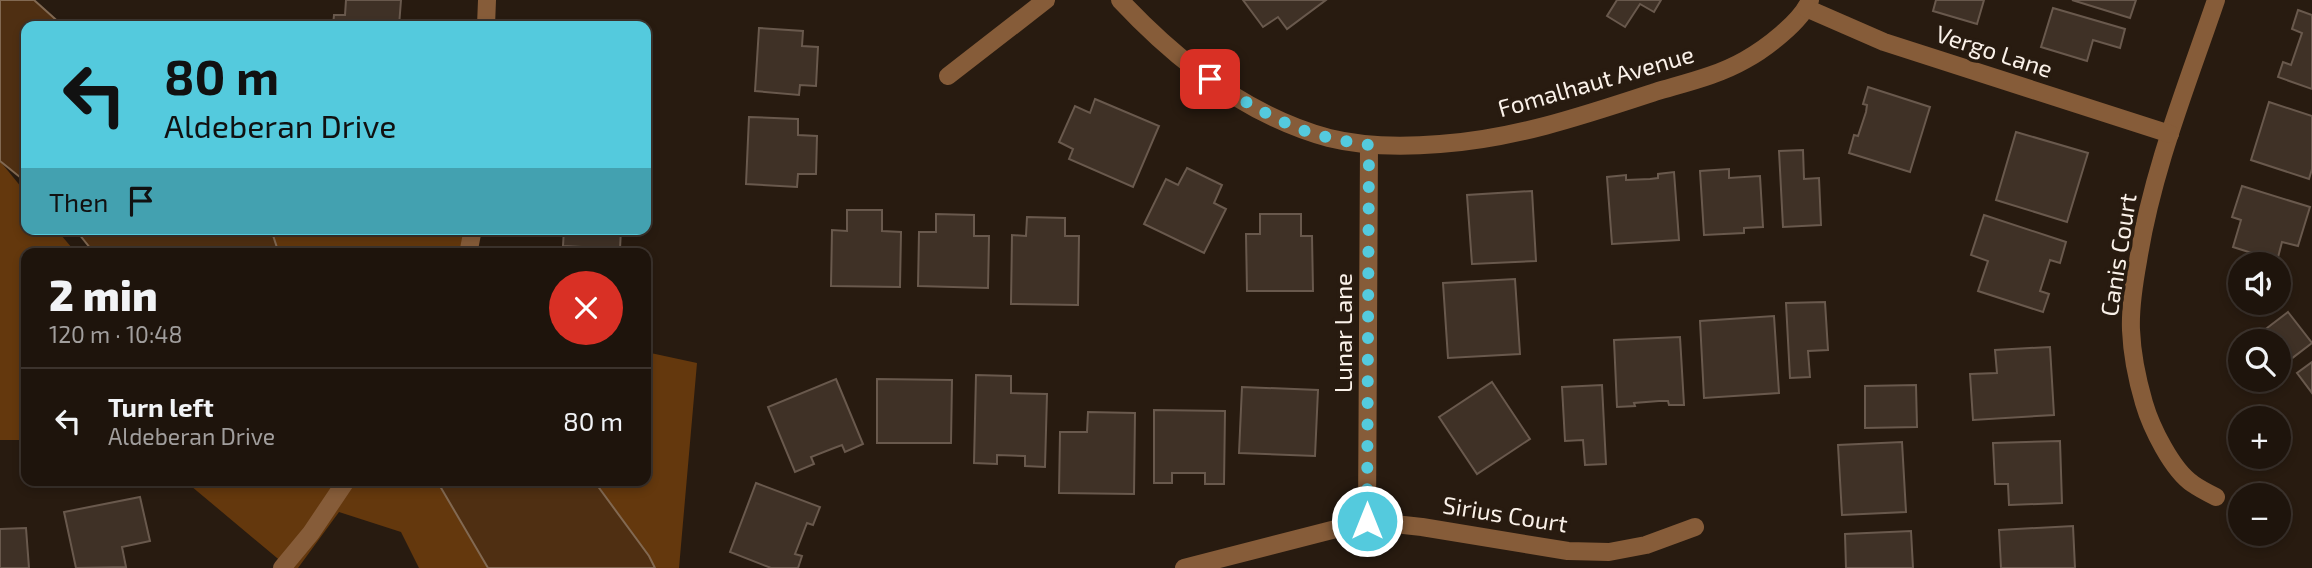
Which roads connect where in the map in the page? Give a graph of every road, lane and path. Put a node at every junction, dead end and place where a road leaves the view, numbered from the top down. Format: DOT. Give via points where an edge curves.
graph roads {
  1 [pos="487,0"];
  2 [pos="1046,0"];
  3 [pos="1120,0"];
  4 [pos="2216,0"];
  5 [pos="1808,4"];
  6 [pos="486,21"];
  7 [pos="948,76"];
  8 [pos="2170,134"];
  9 [pos="1369,145"];
  10 [pos="343,486"];
  11 [pos="2216,497"];
  12 [pos="1367,521"];
  13 [pos="1695,527"];
  14 [pos="282,568"];
  15 [pos="1184,568"];
  1 -- 6 [label="street"];
  2 -- 7 [label="street"];
  3 -- 9 [label="street, Fomalhaut Avenue" via="1153,34 1230,92 1296,128"];
  4 -- 8 [label="street, Canis Court"];
  5 -- 8 [label="street, Vergo Lane" via="1884,41"];
  5 -- 9 [label="street, Fomalhaut Avenue" via="1780,35 1744,61 1578,117 1464,141"];
  8 -- 11 [label="street, Canis Court" via="2146,219 2134,287 2131,328 2136,374 2150,421 2169,456 2190,483"];
  9 -- 12 [label="street, Lunar Lane"];
  10 -- 14 [label="street"];
  12 -- 13 [label="street, Sirius Court" via="1568,551 1609,552 1646,545"];
  12 -- 15 [label="street, Sirius Court"];
}
